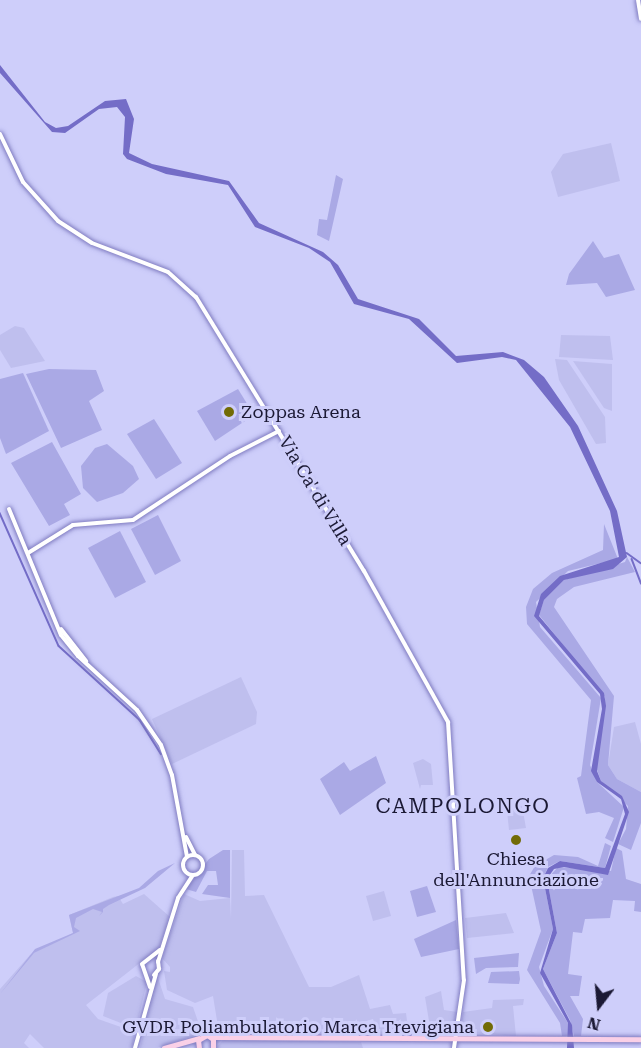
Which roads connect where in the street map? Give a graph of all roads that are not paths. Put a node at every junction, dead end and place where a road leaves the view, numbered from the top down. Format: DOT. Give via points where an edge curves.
graph roads {
  1 [pos="638,0"];
  2 [pos="641,19"];
  3 [pos="0,134"];
  4 [pos="279,431"];
  5 [pos="9,510"];
  6 [pos="28,553"];
  7 [pos="184,832"];
  8 [pos="186,846"];
  9 [pos="192,850"];
  10 [pos="195,855"];
  11 [pos="187,857"];
  12 [pos="187,872"];
  13 [pos="193,875"];
  14 [pos="184,886"];
  15 [pos="162,947"];
  16 [pos="152,958"];
  17 [pos="158,962"];
  18 [pos="146,974"];
  19 [pos="156,974"];
  20 [pos="150,991"];
  21 [pos="231,1036"];
  22 [pos="212,1037"];
  23 [pos="199,1038"];
  24 [pos="456,1038"];
  25 [pos="641,1039"];
  26 [pos="177,1042"];
  27 [pos="214,1046"];
  28 [pos="198,1047"];
  29 [pos="137,1048"];
  30 [pos="164,1048"];
  31 [pos="454,1048"];
  1 -- 2 [label="street"];
  3 -- 4 [label="street, Via Ca' di Villa" via="23,182 58,221 92,243 168,272 186,286"];
  4 -- 6 [label="street" via="230,456 133,520 73,525"];
  4 -- 24 [label="street, Via Ca' di Villa" via="421,669 452,731 464,980"];
  5 -- 6 [label="street"];
  6 -- 7 [label="street" via="55,621 72,650 137,710 161,745"];
  7 -- 8 [label="street"];
  7 -- 9 [label="street"];
  8 -- 9 [label="street"];
  8 -- 11 [label="street"];
  9 -- 10 [label="street"];
  10 -- 11 [label="street"];
  10 -- 13 [label="street" via="203,864"];
  11 -- 12 [label="street" via="183,864"];
  12 -- 13 [label="street"];
  12 -- 14 [label="street"];
  13 -- 14 [label="street"];
  14 -- 15 [label="street"];
  15 -- 16 [label="street"];
  15 -- 17 [label="street"];
  16 -- 17 [label="street"];
  16 -- 18 [label="street" via="142,964"];
  17 -- 19 [label="street"];
  18 -- 19 [label="street"];
  18 -- 20 [label="street"];
  19 -- 20 [label="street"];
  20 -- 29 [label="street"];
  21 -- 22 [label="main road"];
  21 -- 24 [label="main road"];
  21 -- 27 [label="main road"];
  22 -- 23 [label="main road"];
  22 -- 27 [label="main road"];
  23 -- 26 [label="main road"];
  23 -- 28 [label="main road"];
  24 -- 25 [label="main road"];
  24 -- 31 [label="street"];
  26 -- 28 [label="main road"];
  26 -- 30 [label="main road"];
}
